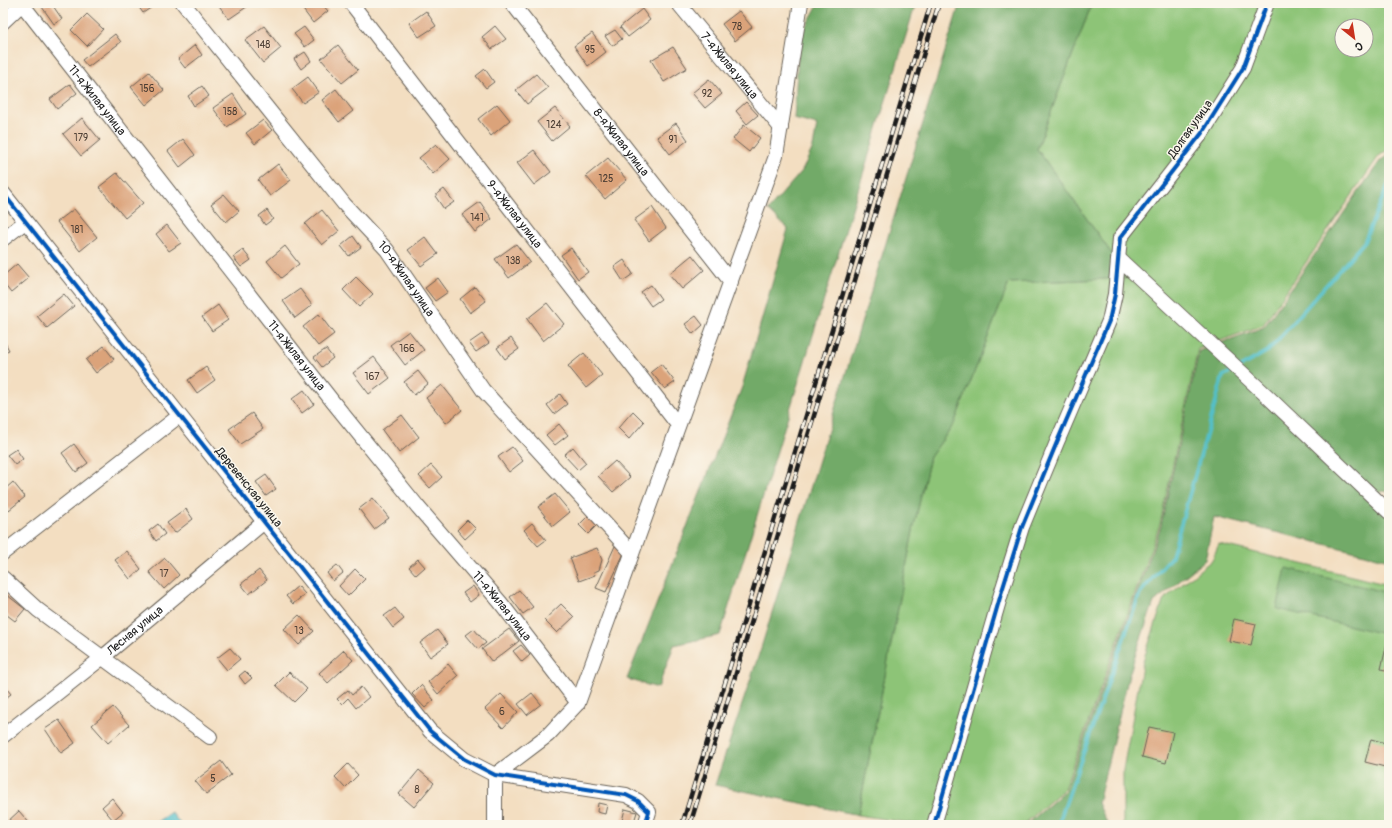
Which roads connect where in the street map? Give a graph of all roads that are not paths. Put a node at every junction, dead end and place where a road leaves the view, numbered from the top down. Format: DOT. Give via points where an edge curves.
graph roads {
  1 [pos="183,3"];
  2 [pos="351,3"];
  3 [pos="512,3"];
  4 [pos="678,3"];
  5 [pos="801,3"];
  6 [pos="1267,3"];
  7 [pos="22,4"];
  8 [pos="3,22"];
  9 [pos="781,128"];
  10 [pos="3,193"];
  11 [pos="25,222"];
  12 [pos="3,239"];
  13 [pos="1119,259"];
  14 [pos="731,282"];
  15 [pos="179,416"];
  16 [pos="678,425"];
  17 [pos="1389,512"];
  18 [pos="264,522"];
  19 [pos="3,553"];
  20 [pos="632,553"];
  21 [pos="3,578"];
  22 [pos="103,657"];
  23 [pos="578,703"];
  24 [pos="3,736"];
  25 [pos="210,737"];
  26 [pos="495,775"];
  27 [pos="495,825"];
  28 [pos="645,825"];
  29 [pos="934,825"];
  1 -- 20 [label="street, 10-я Жилая улица" via="344,204 387,250 483,390"];
  2 -- 16 [label="street, 9-я Жилая улица"];
  3 -- 14 [label="street, 8-я Жилая улица"];
  4 -- 9 [label="street, 7-я Жилая улица"];
  5 -- 9 [label="street"];
  6 -- 13 [label="street, Долгая улица" via="1243,68 1202,133 1120,238"];
  7 -- 8 [label="street"];
  7 -- 23 [label="street, 11-я Жилая улица" via="333,402 418,507 500,602"];
  9 -- 14 [label="street" via="776,156"];
  10 -- 11 [label="street, Деревенская улица"];
  11 -- 12 [label="street"];
  11 -- 15 [label="street, Деревенская улица"];
  13 -- 17 [label="street"];
  13 -- 29 [label="street, Долгая улица" via="1109,321 1022,527"];
  14 -- 16 [label="street"];
  15 -- 18 [label="street, Деревенская улица"];
  15 -- 19 [label="street"];
  16 -- 20 [label="street"];
  18 -- 22 [label="street, Лесная улица"];
  18 -- 26 [label="street, Деревенская улица" via="430,731 464,759"];
  20 -- 23 [label="street"];
  21 -- 22 [label="street" via="38,610"];
  22 -- 24 [label="street, Лесная улица"];
  22 -- 25 [label="street"];
  23 -- 26 [label="street" via="548,735"];
  26 -- 27 [label="street"];
  26 -- 28 [label="street, Деревенская улица" via="626,795 638,801 649,812"];
}
